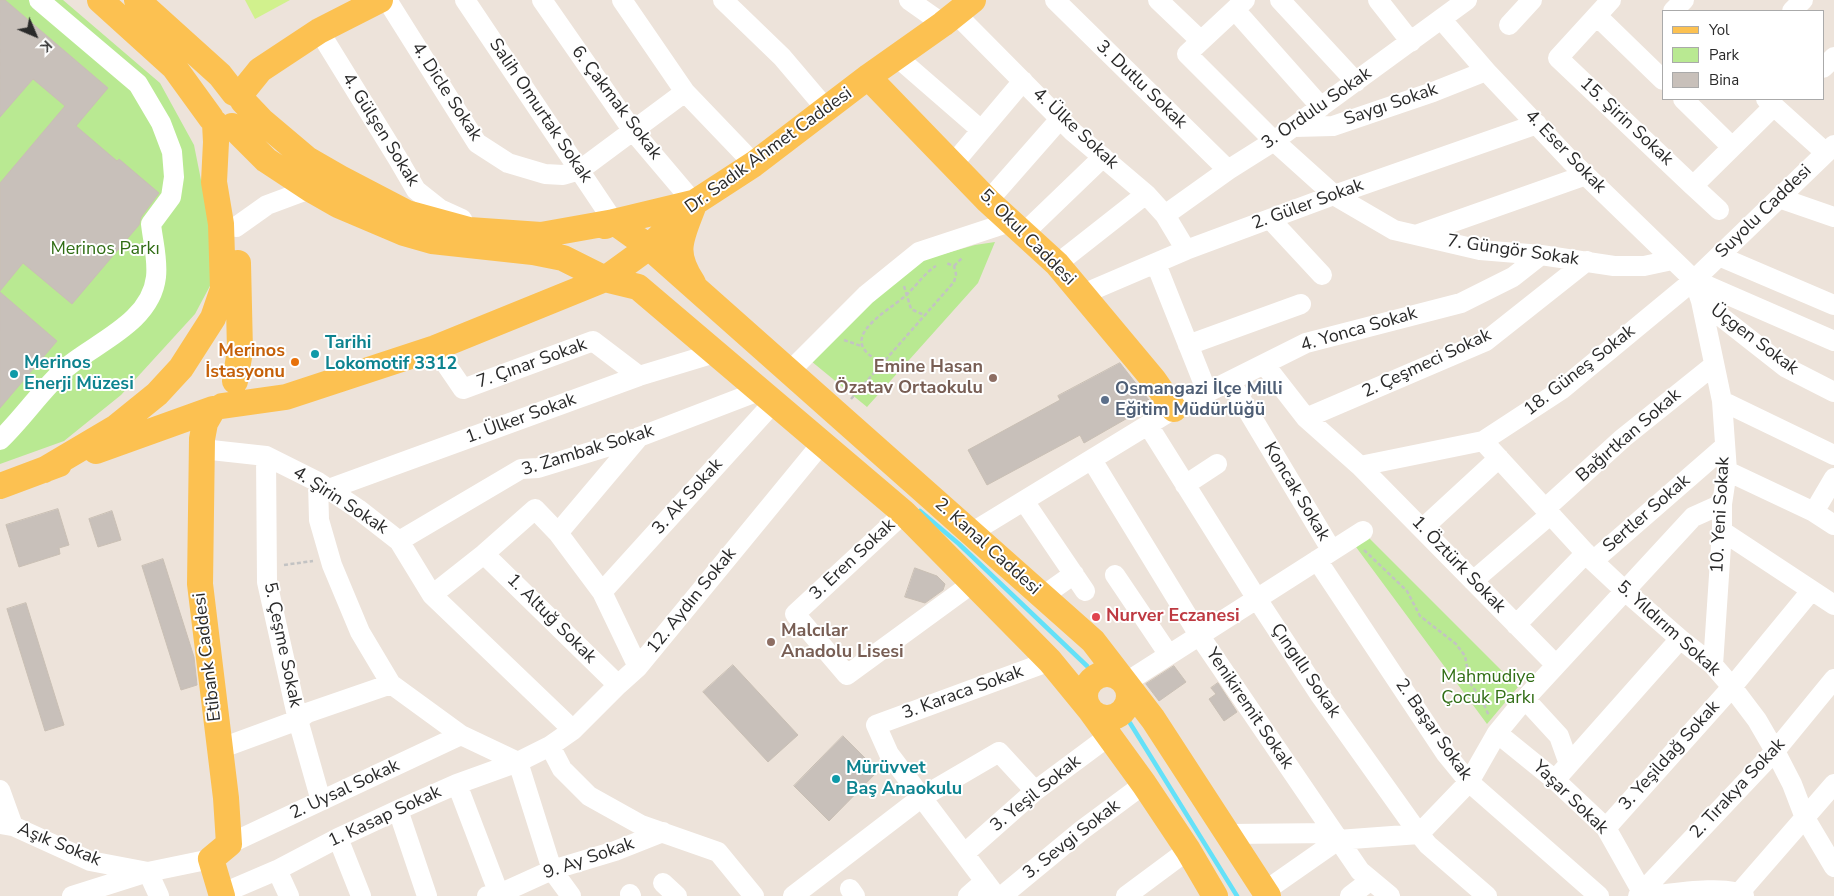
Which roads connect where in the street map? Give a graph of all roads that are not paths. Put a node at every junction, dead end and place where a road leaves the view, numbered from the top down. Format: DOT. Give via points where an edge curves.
graph roads {
  1 [pos="39,0"];
  2 [pos="100,0"];
  3 [pos="137,0"];
  4 [pos="380,0"];
  5 [pos="387,0"];
  6 [pos="465,0"];
  7 [pos="542,0"];
  8 [pos="622,0"];
  9 [pos="722,0"];
  10 [pos="909,0"];
  11 [pos="1055,0"];
  12 [pos="1158,0"];
  13 [pos="1280,0"];
  14 [pos="1378,0"];
  15 [pos="1467,0"];
  16 [pos="1532,0"];
  17 [pos="1611,0"];
  18 [pos="1660,0"];
  19 [pos="1684,0"];
  20 [pos="1803,0"];
  21 [pos="1240,5"];
  22 [pos="1668,10"];
  23 [pos="1674,10"];
  24 [pos="1793,10"];
  25 [pos="958,12"];
  26 [pos="1597,16"];
  27 [pos="1442,20"];
  28 [pos="1509,25"];
  29 [pos="319,32"];
  30 [pos="1201,41"];
  31 [pos="1411,42"];
  32 [pos="897,57"];
  33 [pos="1834,57"];
  34 [pos="1824,67"];
  35 [pos="1486,71"];
  36 [pos="868,77"];
  37 [pos="1662,79"];
  38 [pos="1023,81"];
  39 [pos="1356,82"];
  40 [pos="685,92"];
  41 [pos="238,97"];
  42 [pos="1684,100"];
  43 [pos="1770,102"];
  44 [pos="1321,106"];
  45 [pos="827,110"];
  46 [pos="1060,119"];
  47 [pos="221,124"];
  48 [pos="1536,124"];
  49 [pos="1294,127"];
  50 [pos="981,130"];
  51 [pos="633,131"];
  52 [pos="1274,141"];
  53 [pos="1732,147"];
  54 [pos="1830,149"];
  55 [pos="1104,157"];
  56 [pos="754,164"];
  57 [pos="953,164"];
  58 [pos="580,170"];
  59 [pos="1228,170"];
  60 [pos="1586,175"];
  61 [pos="1693,186"];
  62 [pos="310,189"];
  63 [pos="1146,194"];
  64 [pos="1334,195"];
  65 [pos="1779,198"];
  66 [pos="988,200"];
  67 [pos="412,202"];
  68 [pos="694,202"];
  69 [pos="1719,210"];
  70 [pos="1165,214"];
  71 [pos="1834,217"];
  72 [pos="1270,219"];
  73 [pos="614,222"];
  74 [pos="236,227"];
  75 [pos="1017,228"];
  76 [pos="1415,235"];
  77 [pos="649,248"];
  78 [pos="1186,250"];
  79 [pos="1541,255"];
  80 [pos="1719,256"];
  81 [pos="1672,260"];
  82 [pos="1587,261"];
  83 [pos="1057,264"];
  84 [pos="1156,264"];
  85 [pos="597,275"];
  86 [pos="1322,275"];
  87 [pos="1694,280"];
  88 [pos="1083,294"];
  89 [pos="702,296"];
  90 [pos="1702,301"];
  91 [pos="1301,304"];
  92 [pos="1834,305"];
  93 [pos="1834,341"];
  94 [pos="1188,344"];
  95 [pos="435,348"];
  96 [pos="715,353"];
  97 [pos="1264,364"];
  98 [pos="1714,364"];
  99 [pos="181,368"];
  100 [pos="789,372"];
  101 [pos="639,376"];
  102 [pos="235,381"];
  103 [pos="1230,381"];
  104 [pos="1207,392"];
  105 [pos="1834,392"];
  106 [pos="766,396"];
  107 [pos="1722,401"];
  108 [pos="218,408"];
  109 [pos="1174,409"];
  110 [pos="1306,418"];
  111 [pos="1148,425"];
  112 [pos="639,437"];
  113 [pos="0,440"];
  114 [pos="1483,441"];
  115 [pos="822,443"];
  116 [pos="1724,447"];
  117 [pos="202,449"];
  118 [pos="1834,455"];
  119 [pos="266,456"];
  120 [pos="1499,458"];
  121 [pos="1092,460"];
  122 [pos="1217,464"];
  123 [pos="1360,466"];
  124 [pos="44,470"];
  125 [pos="1727,471"];
  126 [pos="1834,478"];
  127 [pos="1185,485"];
  128 [pos="0,486"];
  129 [pos="324,486"];
  130 [pos="1024,501"];
  131 [pos="1722,504"];
  132 [pos="1549,511"];
  133 [pos="1814,512"];
  134 [pos="904,514"];
  135 [pos="1834,525"];
  136 [pos="1422,528"];
  137 [pos="1722,531"];
  138 [pos="558,533"];
  139 [pos="971,533"];
  140 [pos="1357,535"];
  141 [pos="399,540"];
  142 [pos="484,554"];
  143 [pos="1325,556"];
  144 [pos="1590,557"];
  145 [pos="1074,574"];
  146 [pos="1115,575"];
  147 [pos="1473,580"];
  148 [pos="973,583"];
  149 [pos="1086,591"];
  150 [pos="1625,591"];
  151 [pos="1811,591"];
  152 [pos="602,592"];
  153 [pos="432,595"];
  154 [pos="1043,596"];
  155 [pos="1256,599"];
  156 [pos="1834,605"];
  157 [pos="1516,624"];
  158 [pos="1199,635"];
  159 [pos="1680,639"];
  160 [pos="1169,655"];
  161 [pos="1050,661"];
  162 [pos="1556,665"];
  163 [pos="1713,665"];
  164 [pos="638,667"];
  165 [pos="1834,680"];
  166 [pos="1125,683"];
  167 [pos="391,684"];
  168 [pos="618,684"];
  169 [pos="1732,687"];
  170 [pos="1525,699"];
  171 [pos="1091,711"];
  172 [pos="298,720"];
  173 [pos="573,730"];
  174 [pos="1497,733"];
  175 [pos="461,736"];
  176 [pos="1109,736"];
  177 [pos="550,746"];
  178 [pos="219,749"];
  179 [pos="1775,751"];
  180 [pos="518,762"];
  181 [pos="1569,764"];
  182 [pos="1555,780"];
  183 [pos="1469,782"];
  184 [pos="456,784"];
  185 [pos="1144,784"];
  186 [pos="1834,784"];
  187 [pos="0,790"];
  188 [pos="1035,791"];
  189 [pos="922,797"];
  190 [pos="321,801"];
  191 [pos="398,810"];
  192 [pos="1805,818"];
  193 [pos="7,825"];
  194 [pos="1606,828"];
  195 [pos="663,832"];
  196 [pos="1228,834"];
  197 [pos="1419,834"];
  198 [pos="1336,837"];
  199 [pos="338,838"];
  200 [pos="1188,850"];
  201 [pos="220,851"];
  202 [pos="965,853"];
  203 [pos="1832,858"];
  204 [pos="277,870"];
  205 [pos="552,870"];
  206 [pos="148,872"];
  207 [pos="1371,880"];
  208 [pos="991,888"];
  209 [pos="1266,894"];
  210 [pos="1742,894"];
  211 [pos="222,895"];
  212 [pos="493,895"];
  213 [pos="1644,895"];
  214 [pos="72,896"];
  215 [pos="158,896"];
  216 [pos="289,896"];
  217 [pos="361,896"];
  218 [pos="427,896"];
  219 [pos="571,896"];
  220 [pos="754,896"];
  221 [pos="792,896"];
  222 [pos="968,896"];
  223 [pos="1002,896"];
  224 [pos="1126,896"];
  225 [pos="1215,896"];
  226 [pos="1350,896"];
  227 [pos="1390,896"];
  228 [pos="1487,896"];
  229 [pos="1599,896"];
  1 -- 113 [label="street" via="138,84 161,123 172,152 174,176 171,197 151,224 157,258 156,279 150,298 126,326 66,368"];
  2 -- 47 [label="main road, 2. Kanal Caddesi" via="174,67"];
  3 -- 41 [label="main road" via="220,74"];
  4 -- 29 [label="main road"];
  5 -- 58 [label="street, 4. Dicle Sokak" via="477,143 508,163 545,174 563,175"];
  6 -- 58 [label="street, Salih Omurtak Sokak"];
  7 -- 51 [label="street, 6. Çakmak Sokak"];
  8 -- 40 [label="street"];
  9 -- 45 [label="street" via="782,57"];
  10 -- 25 [label="street, 4. Ülke Sokak"];
  11 -- 59 [label="street, 3. Dutlu Sokak"];
  12 -- 30 [label="street"];
  13 -- 39 [label="street"];
  14 -- 31 [label="street"];
  15 -- 27 [label="street, 3. Ordulu Sokak"];
  16 -- 28 [label="street"];
  17 -- 26 [label="street"];
  18 -- 22 [label="street"];
  19 -- 23 [label="street"];
  20 -- 24 [label="street"];
  21 -- 30 [label="street"];
  21 -- 44 [label="street"];
  25 -- 32 [label="main road, Dr. Sadık Ahmet Caddesi"];
  25 -- 38 [label="street, 4. Ülke Sokak"];
  26 -- 37 [label="street"];
  26 -- 61 [label="street, 15. Şirin Sokak" via="1558,58"];
  27 -- 31 [label="street, 3. Ordulu Sokak"];
  27 -- 35 [label="street, 4. Eser Sokak"];
  29 -- 41 [label="main road" via="260,70"];
  29 -- 67 [label="street, 4. Gülşen Sokak" via="398,159"];
  30 -- 52 [label="street, 7. Güngör Sokak" via="1187,54"];
  31 -- 39 [label="street, 3. Ordulu Sokak"];
  32 -- 36 [label="main road, Dr. Sadık Ahmet Caddesi"];
  32 -- 50 [label="street"];
  33 -- 34 [label="street"];
  35 -- 48 [label="street, 4. Eser Sokak"];
  35 -- 49 [label="street, Saygı Sokak" via="1333,126"];
  36 -- 45 [label="main road, Dr. Sadık Ahmet Caddesi"];
  36 -- 57 [label="main road, 5. Okul Caddesi"];
  38 -- 46 [label="street, 4. Ülke Sokak"];
  38 -- 50 [label="street"];
  39 -- 44 [label="street, 3. Ordulu Sokak"];
  40 -- 51 [label="street"];
  40 -- 56 [label="street"];
  41 -- 47 [label="main road" via="223,92 213,97 209,108"];
  41 -- 67 [label="main road" via="307,159 340,178"];
  42 -- 53 [label="street"];
  43 -- 53 [label="street"];
  43 -- 54 [label="street"];
  44 -- 49 [label="street, 3. Ordulu Sokak"];
  45 -- 56 [label="main road, Dr. Sadık Ahmet Caddesi"];
  46 -- 55 [label="street, 4. Ülke Sokak"];
  46 -- 66 [label="street"];
  47 -- 62 [label="main road, 2. Kanal Caddesi" via="266,160"];
  47 -- 74 [label="main road"];
  47 -- 99 [label="main road" via="216,142 214,182 221,224 223,290 213,318"];
  48 -- 60 [label="street, 4. Eser Sokak"];
  48 -- 64 [label="street, 2. Güler Sokak"];
  49 -- 52 [label="street, 3. Ordulu Sokak"];
  50 -- 57 [label="street"];
  51 -- 58 [label="street"];
  51 -- 68 [label="street, 6. Çakmak Sokak"];
  52 -- 59 [label="street, 3. Ordulu Sokak"];
  52 -- 64 [label="street, 7. Güngör Sokak"];
  53 -- 61 [label="street"];
  54 -- 65 [label="street, Suyolu Caddesi"];
  55 -- 63 [label="street, 4. Ülke Sokak"];
  55 -- 75 [label="street"];
  56 -- 68 [label="main road, Dr. Sadık Ahmet Caddesi"];
  57 -- 66 [label="main road, 5. Okul Caddesi"];
  58 -- 73 [label="street, Salih Omurtak Sokak"];
  59 -- 70 [label="street, 3. Ordulu Sokak"];
  60 -- 76 [label="street"];
  60 -- 81 [label="street, 4. Eser Sokak"];
  61 -- 69 [label="street, 15. Şirin Sokak"];
  62 -- 74 [label="street" via="267,205"];
  62 -- 85 [label="main road, 2. Kanal Caddesi" via="366,218 423,239 533,252 562,258"];
  63 -- 70 [label="street, 4. Ülke Sokak"];
  63 -- 83 [label="street"];
  64 -- 72 [label="street, 2. Güler Sokak"];
  64 -- 76 [label="street, 7. Güngör Sokak" via="1394,230"];
  65 -- 71 [label="street"];
  65 -- 80 [label="street, Suyolu Caddesi"];
  66 -- 75 [label="main road, 5. Okul Caddesi"];
  67 -- 73 [label="main road" via="469,230 541,235"];
  68 -- 73 [label="main road"];
  68 -- 77 [label="main road, Dr. Sadık Ahmet Caddesi"];
  68 -- 89 [label="main road" via="679,248 689,277"];
  70 -- 78 [label="street, 4. Ülke Sokak"];
  72 -- 78 [label="street, 2. Güler Sokak"];
  72 -- 86 [label="street"];
  73 -- 77 [label="main road, 2. Kanal Caddesi"];
  73 -- 85 [label="main road" via="586,233 581,246 582,260"];
  74 -- 102 [label="main road" via="240,351"];
  75 -- 83 [label="main road, 5. Okul Caddesi"];
  75 -- 100 [label="street" via="919,252 866,295"];
  76 -- 79 [label="street, 7. Güngör Sokak" via="1480,250"];
  77 -- 85 [label="main road, Dr. Sadık Ahmet Caddesi"];
  77 -- 89 [label="main road, 2. Kanal Caddesi"];
  78 -- 84 [label="street, 2. Güler Sokak"];
  79 -- 82 [label="street, 7. Güngör Sokak"];
  79 -- 97 [label="street, 4. Yonca Sokak" via="1513,277 1461,303 1306,343"];
  80 -- 87 [label="street, Suyolu Caddesi"];
  80 -- 92 [label="street"];
  81 -- 82 [label="street, 7. Güngör Sokak" via="1644,266 1614,266"];
  81 -- 87 [label="street, 4. Eser Sokak"];
  82 -- 110 [label="street, 2. Çeşmeci Sokak" via="1486,341"];
  83 -- 88 [label="main road, 5. Okul Caddesi"];
  84 -- 88 [label="street, 2. Güler Sokak"];
  84 -- 94 [label="street"];
  85 -- 95 [label="main road, Dr. Sadık Ahmet Caddesi"];
  85 -- 96 [label="main road, 2. Kanal Caddesi" via="638,288"];
  87 -- 90 [label="street, 10. Yeni Sokak"];
  87 -- 93 [label="street"];
  87 -- 114 [label="street, 18. Güneş Sokak" via="1560,390"];
  88 -- 109 [label="main road, 5. Okul Caddesi"];
  89 -- 100 [label="main road, 2. Kanal Caddesi"];
  90 -- 98 [label="street, 10. Yeni Sokak"];
  90 -- 105 [label="street, Üçgen Sokak" via="1785,367"];
  91 -- 94 [label="street"];
  94 -- 104 [label="street"];
  95 -- 101 [label="street, 7. Çınar Sokak" via="463,389 593,341"];
  95 -- 108 [label="main road, Dr. Sadık Ahmet Caddesi" via="286,396"];
  96 -- 101 [label="street, 1. Ülker Sokak"];
  96 -- 106 [label="main road, 2. Kanal Caddesi"];
  97 -- 103 [label="street, 4. Yonca Sokak"];
  97 -- 110 [label="street"];
  98 -- 107 [label="street, 10. Yeni Sokak"];
  98 -- 132 [label="street, Bağırtkan Sokak" via="1623,438"];
  99 -- 102 [label="main road" via="195,355 214,354 229,364"];
  99 -- 108 [label="main road" via="178,386 186,402 204,410"];
  99 -- 124 [label="main road" via="157,394 115,428"];
  100 -- 139 [label="main road, 2. Kanal Caddesi"];
  101 -- 129 [label="street, 1. Ülker Sokak"];
  102 -- 108 [label="main road" via="229,399"];
  103 -- 104 [label="street, 4. Yonca Sokak"];
  103 -- 143 [label="street, Koncak Sokak"];
  104 -- 109 [label="street, 4. Yonca Sokak"];
  106 -- 112 [label="street, 3. Zambak Sokak"];
  106 -- 115 [label="main road, 2. Kanal Caddesi"];
  106 -- 152 [label="street, 3. Ak Sokak"];
  107 -- 116 [label="street, 10. Yeni Sokak"];
  107 -- 118 [label="street"];
  108 -- 117 [label="main road, Etibank Caddesi" via="205,423"];
  108 -- 124 [label="main road, Dr. Sadık Ahmet Caddesi"];
  109 -- 111 [label="street, 4. Yonca Sokak"];
  110 -- 123 [label="street"];
  111 -- 121 [label="street, 4. Yonca Sokak"];
  111 -- 127 [label="street, Çıngıllı Sokak"];
  112 -- 138 [label="street"];
  112 -- 141 [label="street, 3. Zambak Sokak" via="538,468 522,469"];
  114 -- 120 [label="street, 5. Yıldırım Sokak"];
  114 -- 123 [label="street, 18. Güneş Sokak"];
  115 -- 134 [label="main road, 2. Kanal Caddesi"];
  115 -- 164 [label="street, 12. Aydın Sokak"];
  116 -- 125 [label="street, 10. Yeni Sokak"];
  116 -- 144 [label="street, Sertler Sokak"];
  117 -- 119 [label="street, 4. Şirin Sokak"];
  117 -- 178 [label="main road, Etibank Caddesi" via="200,584"];
  119 -- 129 [label="street, 4. Şirin Sokak"];
  119 -- 172 [label="street, 5. Çeşme Sokak" via="267,582"];
  120 -- 132 [label="street, 5. Yıldırım Sokak"];
  120 -- 136 [label="street"];
  121 -- 130 [label="street, 4. Yonca Sokak"];
  121 -- 158 [label="street, Yenikiremit Sokak"];
  122 -- 127 [label="street"];
  123 -- 136 [label="street, 1. Öztürk Sokak"];
  124 -- 128 [label="main road, Dr. Sadık Ahmet Caddesi"];
  125 -- 131 [label="street, 10. Yeni Sokak"];
  125 -- 133 [label="street"];
  126 -- 133 [label="street"];
  127 -- 155 [label="street, Çıngıllı Sokak"];
  129 -- 141 [label="street, 4. Şirin Sokak"];
  129 -- 167 [label="street" via="319,520 330,559 360,632"];
  130 -- 139 [label="street, 4. Yonca Sokak"];
  130 -- 145 [label="street"];
  131 -- 137 [label="street, 10. Yeni Sokak"];
  131 -- 150 [label="street" via="1693,517"];
  132 -- 144 [label="street, 5. Yıldırım Sokak"];
  132 -- 147 [label="street, Bağırtkan Sokak"];
  133 -- 135 [label="street"];
  134 -- 148 [label="main road, 2. Kanal Caddesi"];
  134 -- 148 [label="street, 3. Eren Sokak" via="795,614 847,675"];
  136 -- 147 [label="street, 1. Öztürk Sokak"];
  137 -- 151 [label="street"];
  137 -- 163 [label="street, 10. Yeni Sokak"];
  138 -- 142 [label="street" via="535,509"];
  138 -- 152 [label="street"];
  139 -- 154 [label="main road, 2. Kanal Caddesi"];
  140 -- 143 [label="street"];
  141 -- 153 [label="street, 4. Şirin Sokak"];
  142 -- 153 [label="street"];
  142 -- 168 [label="street, 1. Altuğ Sokak"];
  143 -- 155 [label="street"];
  143 -- 183 [label="street, 2. Başar Sokak" via="1446,754"];
  144 -- 150 [label="street, 5. Yıldırım Sokak"];
  144 -- 157 [label="street, Sertler Sokak"];
  145 -- 149 [label="street"];
  145 -- 154 [label="street"];
  146 -- 160 [label="street"];
  147 -- 157 [label="street, 1. Öztürk Sokak"];
  148 -- 161 [label="main road, 2. Kanal Caddesi"];
  150 -- 159 [label="street, 5. Yıldırım Sokak"];
  150 -- 162 [label="street"];
  151 -- 156 [label="street"];
  151 -- 169 [label="street, 3. Yeşildağ Sokak"];
  152 -- 164 [label="street"];
  153 -- 173 [label="street, 4. Şirin Sokak"];
  154 -- 166 [label="main road, 2. Kanal Caddesi" via="1093,641"];
  155 -- 158 [label="street"];
  155 -- 197 [label="street, Çıngıllı Sokak"];
  157 -- 162 [label="street, 1. Öztürk Sokak"];
  158 -- 160 [label="street"];
  158 -- 198 [label="street, Yenikiremit Sokak"];
  159 -- 163 [label="street, 5. Yıldırım Sokak"];
  159 -- 181 [label="street"];
  160 -- 166 [label="street"];
  161 -- 171 [label="main road, 2. Kanal Caddesi"];
  161 -- 189 [label="street, 3. Karaca Sokak" via="876,725 889,754"];
  162 -- 170 [label="street"];
  163 -- 169 [label="street, 5. Yıldırım Sokak"];
  164 -- 168 [label="street, 12. Aydın Sokak"];
  165 -- 179 [label="street, 2. Tırakya Sokak"];
  166 -- 171 [label="main road" via="1114,675 1093,679 1086,690 1087,705"];
  166 -- 196 [label="main road, 2. Kanal Caddesi" via="1153,719"];
  167 -- 172 [label="street" via="307,713"];
  167 -- 175 [label="street"];
  168 -- 173 [label="street, 12. Aydın Sokak"];
  169 -- 179 [label="street, 5. Yıldırım Sokak"];
  169 -- 194 [label="street, 3. Yeşildağ Sokak"];
  170 -- 174 [label="street"];
  170 -- 181 [label="street, Yaşar Sokak" via="1559,736"];
  171 -- 176 [label="main road, 2. Kanal Caddesi"];
  172 -- 178 [label="street"];
  172 -- 190 [label="street, 5. Çeşme Sokak"];
  173 -- 177 [label="street, 12. Aydın Sokak"];
  174 -- 182 [label="street, Yaşar Sokak"];
  174 -- 183 [label="street"];
  175 -- 180 [label="street"];
  175 -- 190 [label="street, 2. Uysal Sokak"];
  176 -- 185 [label="main road, 2. Kanal Caddesi"];
  176 -- 188 [label="street, 3. Yeşil Sokak"];
  177 -- 180 [label="street, 1. Kasap Sokak"];
  177 -- 195 [label="street" via="562,769 589,796 641,825"];
  178 -- 201 [label="main road, Etibank Caddesi"];
  179 -- 192 [label="street, 5. Yıldırım Sokak"];
  179 -- 213 [label="street, 2. Tırakya Sokak"];
  180 -- 184 [label="street, 1. Kasap Sokak"];
  180 -- 205 [label="street"];
  181 -- 182 [label="street"];
  182 -- 194 [label="street, Yaşar Sokak"];
  183 -- 197 [label="street"];
  183 -- 229 [label="street, 2. Başar Sokak"];
  184 -- 191 [label="street, 1. Kasap Sokak"];
  184 -- 212 [label="street"];
  185 -- 200 [label="main road, 2. Kanal Caddesi"];
  185 -- 223 [label="street, 3. Sevgi Sokak"];
  186 -- 192 [label="street"];
  187 -- 193 [label="street"];
  188 -- 189 [label="street" via="999,752"];
  188 -- 202 [label="street, 3. Yeşil Sokak"];
  189 -- 202 [label="street"];
  189 -- 221 [label="street"];
  190 -- 201 [label="street, 2. Uysal Sokak"];
  191 -- 199 [label="street, 1. Kasap Sokak"];
  191 -- 218 [label="street"];
  192 -- 203 [label="street, 5. Yıldırım Sokak"];
  192 -- 210 [label="street"];
  193 -- 206 [label="street, Aşık Sokak" via="90,861"];
  194 -- 213 [label="street, Yaşar Sokak"];
  195 -- 205 [label="street, 9. Ay Sokak"];
  195 -- 220 [label="street" via="718,852"];
  196 -- 198 [label="street"];
  196 -- 209 [label="main road, 2. Kanal Caddesi"];
  197 -- 198 [label="street"];
  197 -- 228 [label="street, Çıngıllı Sokak"];
  198 -- 207 [label="street, Yenikiremit Sokak" via="1360,871"];
  198 -- 209 [label="street"];
  199 -- 204 [label="street, 1. Kasap Sokak"];
  199 -- 217 [label="street"];
  200 -- 224 [label="street"];
  200 -- 225 [label="main road, 2. Kanal Caddesi"];
  201 -- 206 [label="street, 2. Uysal Sokak"];
  201 -- 211 [label="main road, Etibank Caddesi"];
  202 -- 208 [label="street"];
  204 -- 211 [label="street, 1. Kasap Sokak"];
  204 -- 216 [label="street"];
  205 -- 212 [label="street, 9. Ay Sokak"];
  205 -- 219 [label="street"];
  206 -- 214 [label="street, 2. Uysal Sokak"];
  206 -- 215 [label="street"];
  207 -- 226 [label="street"];
  207 -- 227 [label="street, Yenikiremit Sokak"];
  208 -- 222 [label="street"];
  210 -- 213 [label="street" via="1709,890"];
}
